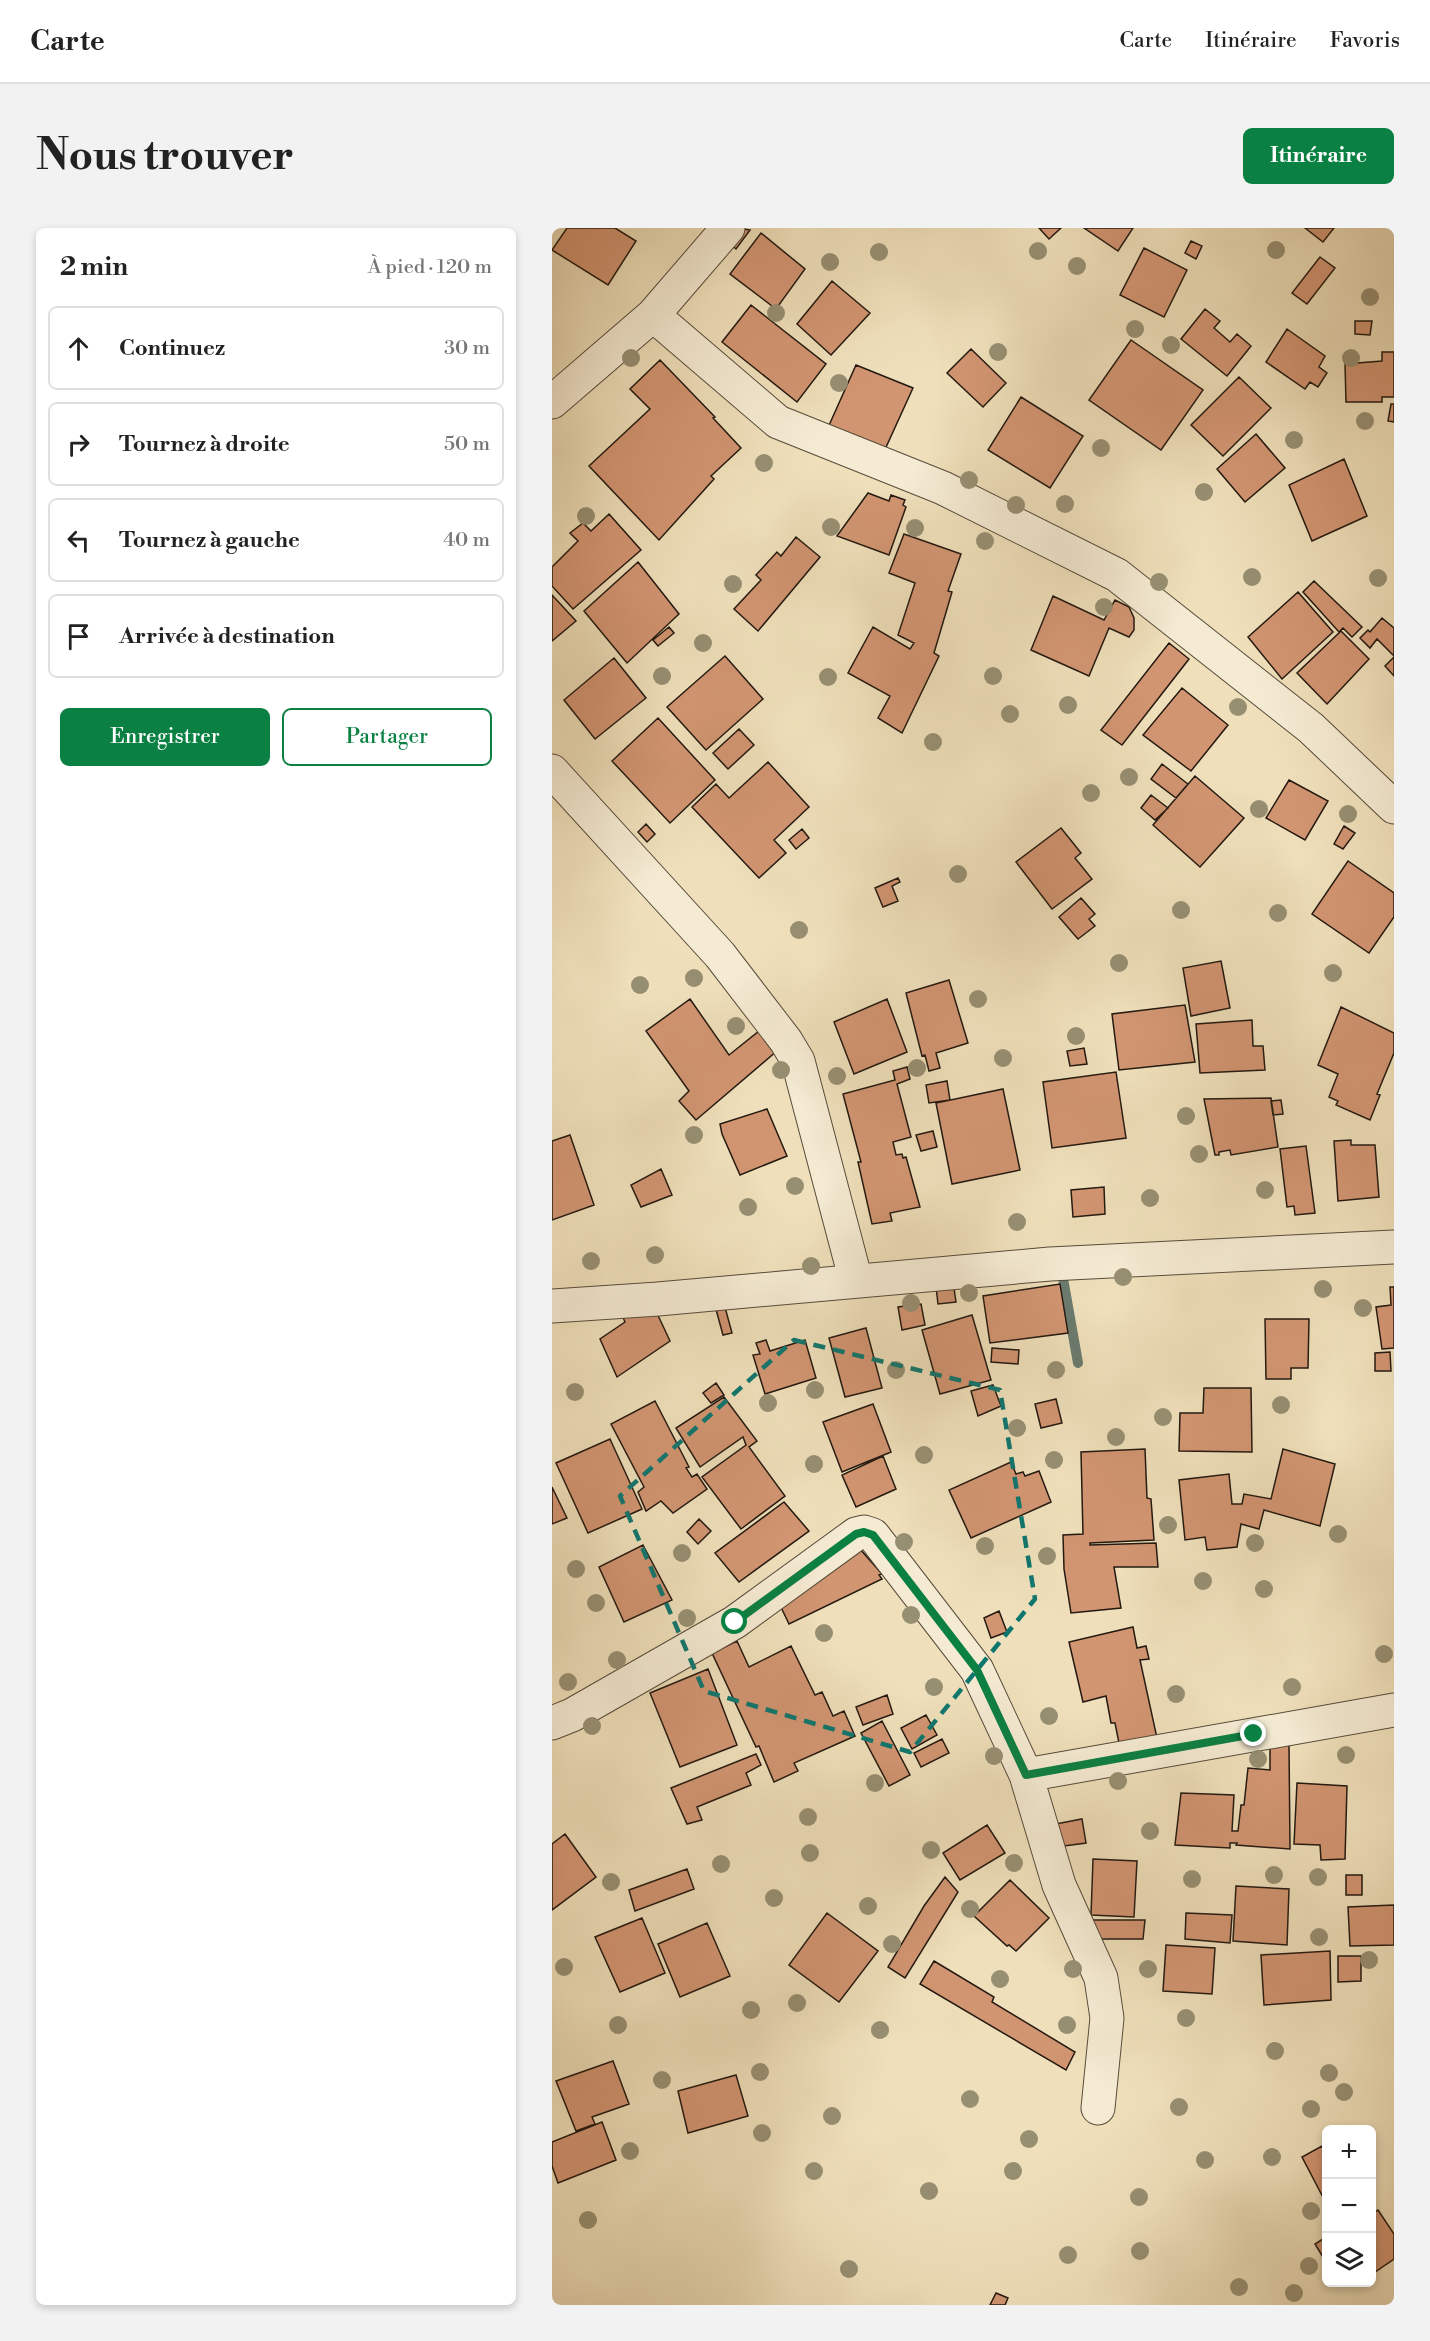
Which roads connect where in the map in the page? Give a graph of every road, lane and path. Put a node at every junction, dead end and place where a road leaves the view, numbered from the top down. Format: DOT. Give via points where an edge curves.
graph roads {
  1 [pos="728,228"];
  2 [pos="653,315"];
  3 [pos="552,402"];
  4 [pos="552,771"];
  5 [pos="1394,807"];
  6 [pos="1394,1247"];
  7 [pos="856,1281"];
  8 [pos="552,1306"];
  9 [pos="1394,1710"];
  10 [pos="552,1723"];
  11 [pos="1026,1775"];
  12 [pos="1098,2108"];
  1 -- 2 [label="street"];
  2 -- 3 [label="street"];
  2 -- 5 [label="street" via="778,422 943,488 1117,575 1311,728"];
  4 -- 7 [label="street" via="720,955 798,1061"];
  6 -- 7 [label="street" via="1050,1264"];
  7 -- 8 [label="street"];
  9 -- 11 [label="street"];
  10 -- 11 [label="street" via="735,1622 864,1532 873,1535 977,1670"];
  11 -- 12 [label="street" via="1059,1885 1101,1978 1107,2018"];
}
